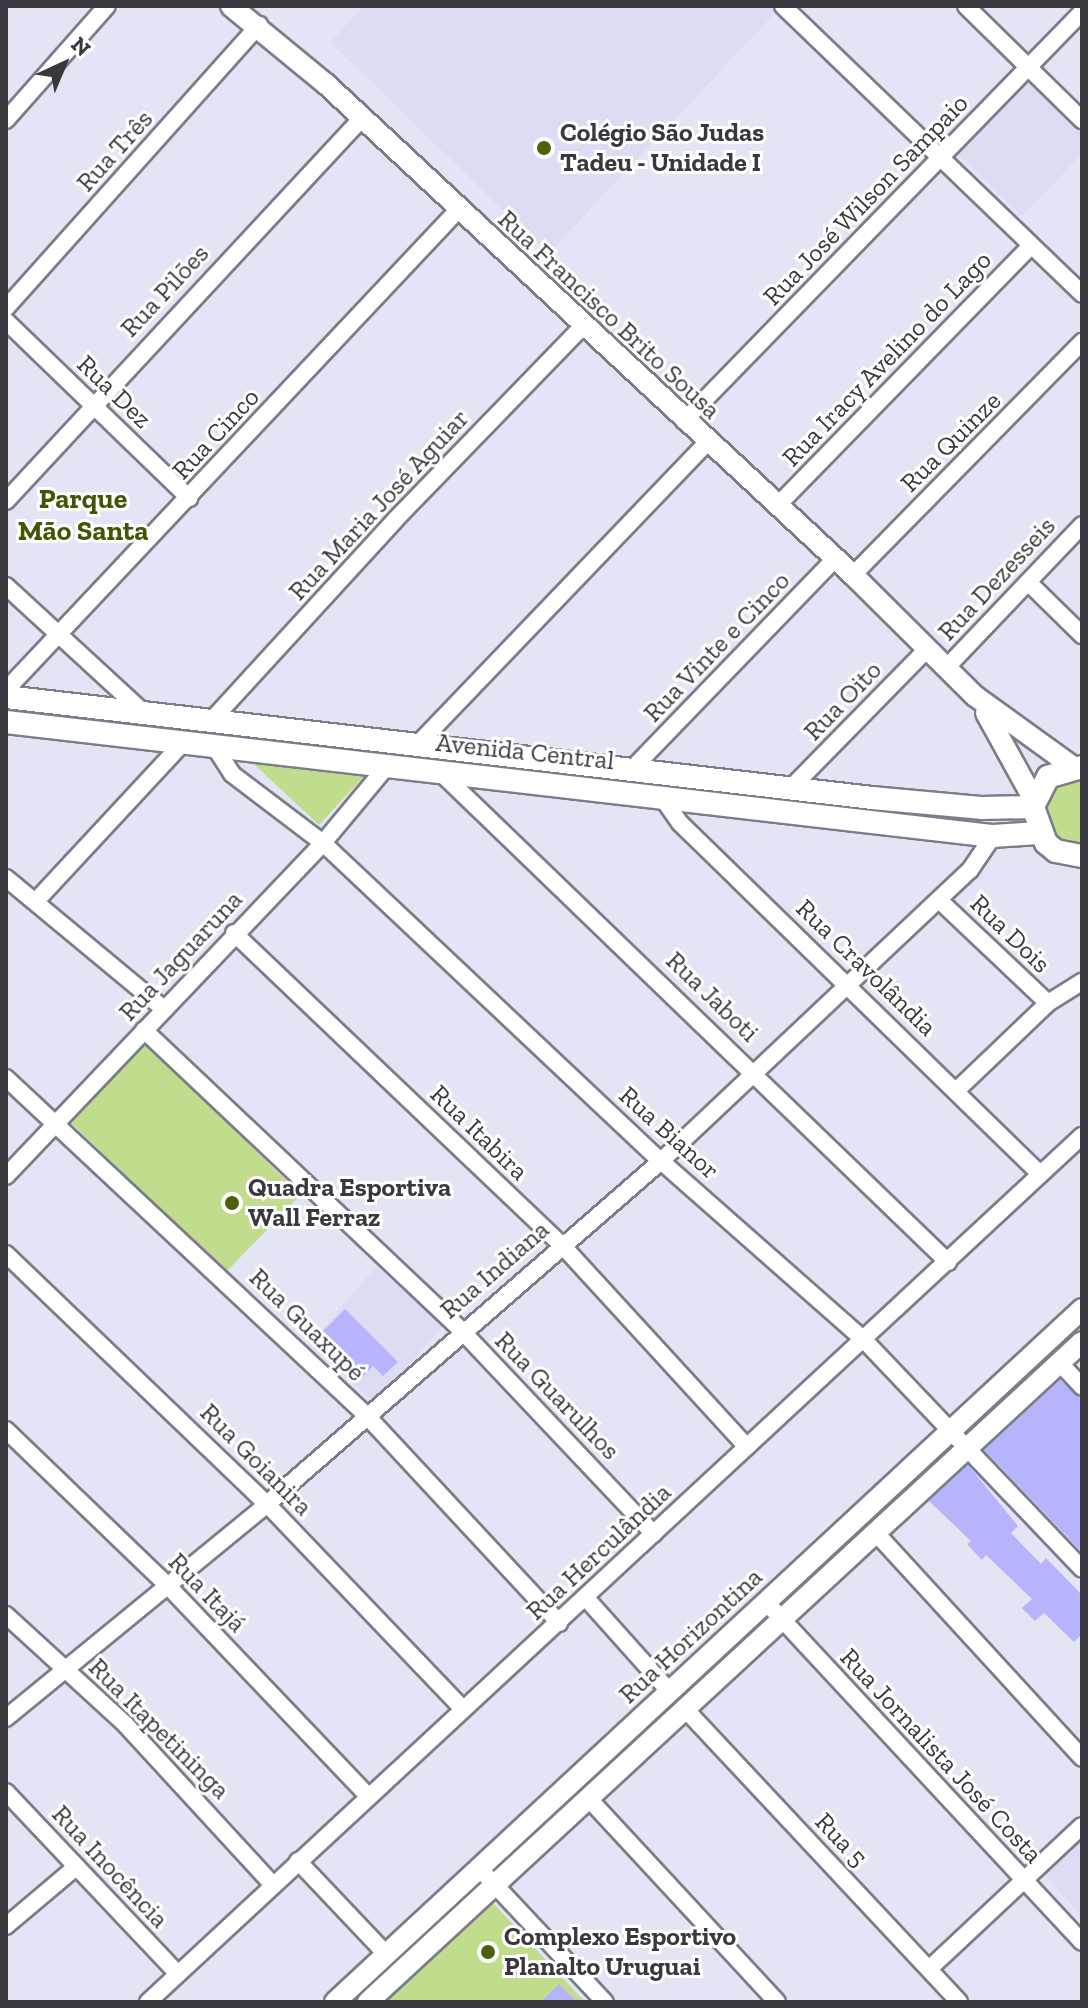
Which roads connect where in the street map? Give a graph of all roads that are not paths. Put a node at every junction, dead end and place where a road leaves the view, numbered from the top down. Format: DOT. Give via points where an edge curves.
graph roads {
  1 [pos="107,6"];
  2 [pos="231,6"];
  3 [pos="783,6"];
  4 [pos="966,6"];
  5 [pos="1082,12"];
  6 [pos="259,25"];
  7 [pos="1028,67"];
  8 [pos="362,118"];
  9 [pos="6,120"];
  10 [pos="1082,120"];
  11 [pos="940,158"];
  12 [pos="459,209"];
  13 [pos="1031,246"];
  14 [pos="1082,294"];
  15 [pos="6,308"];
  16 [pos="6,321"];
  17 [pos="584,325"];
  18 [pos="1082,342"];
  19 [pos="92,405"];
  20 [pos="684,421"];
  21 [pos="707,443"];
  22 [pos="189,498"];
  23 [pos="6,501"];
  24 [pos="777,506"];
  25 [pos="1082,525"];
  26 [pos="835,559"];
  27 [pos="853,575"];
  28 [pos="1028,582"];
  29 [pos="6,586"];
  30 [pos="59,633"];
  31 [pos="1082,635"];
  32 [pos="927,649"];
  33 [pos="947,667"];
  34 [pos="6,690"];
  35 [pos="975,696"];
  36 [pos="6,697"];
  37 [pos="143,712"];
  38 [pos="211,721"];
  39 [pos="6,722"];
  40 [pos="184,742"];
  41 [pos="418,744"];
  42 [pos="214,746"];
  43 [pos="388,765"];
  44 [pos="1077,767"];
  45 [pos="633,768"];
  46 [pos="439,771"];
  47 [pos="752,781"];
  48 [pos="793,786"];
  49 [pos="661,796"];
  50 [pos="1033,804"];
  51 [pos="750,805"];
  52 [pos="1038,833"];
  53 [pos="993,836"];
  54 [pos="323,843"];
  55 [pos="1082,856"];
  56 [pos="6,878"];
  57 [pos="939,900"];
  58 [pos="36,901"];
  59 [pos="234,933"];
  60 [pos="1082,982"];
  61 [pos="849,984"];
  62 [pos="1048,1003"];
  63 [pos="164,1009"];
  64 [pos="144,1030"];
  65 [pos="756,1072"];
  66 [pos="6,1078"];
  67 [pos="957,1090"];
  68 [pos="58,1122"];
  69 [pos="1082,1136"];
  70 [pos="661,1161"];
  71 [pos="1040,1174"];
  72 [pos="6,1176"];
  73 [pos="561,1244"];
  74 [pos="6,1254"];
  75 [pos="948,1262"];
  76 [pos="1082,1309"];
  77 [pos="462,1331"];
  78 [pos="864,1340"];
  79 [pos="1082,1342"];
  80 [pos="1059,1362"];
  81 [pos="1082,1387"];
  82 [pos="366,1415"];
  83 [pos="953,1428"];
  84 [pos="6,1430"];
  85 [pos="969,1446"];
  86 [pos="747,1447"];
  87 [pos="267,1504"];
  88 [pos="876,1533"];
  89 [pos="654,1534"];
  90 [pos="1082,1569"];
  91 [pos="169,1587"];
  92 [pos="585,1597"];
  93 [pos="766,1602"];
  94 [pos="6,1615"];
  95 [pos="783,1621"];
  96 [pos="559,1623"];
  97 [pos="67,1670"];
  98 [pos="669,1691"];
  99 [pos="463,1709"];
  100 [pos="687,1711"];
  101 [pos="6,1718"];
  102 [pos="1082,1758"];
  103 [pos="6,1792"];
  104 [pos="368,1796"];
  105 [pos="590,1800"];
  106 [pos="1082,1826"];
  107 [pos="298,1861"];
  108 [pos="76,1867"];
  109 [pos="479,1868"];
  110 [pos="1025,1881"];
  111 [pos="495,1883"];
  112 [pos="272,1884"];
  113 [pos="6,1926"];
  114 [pos="1082,1942"];
  115 [pos="385,1953"];
  116 [pos="929,1969"];
  117 [pos="178,1974"];
  118 [pos="148,2002"];
  119 [pos="335,2002"];
  120 [pos="368,2002"];
  121 [pos="605,2002"];
  122 [pos="777,2002"];
  123 [pos="959,2002"];
  1 -- 9 [label="street"];
  2 -- 6 [label="street, Rua Francisco Brito Sousa"];
  3 -- 11 [label="street"];
  4 -- 7 [label="street"];
  5 -- 7 [label="street, Rua José Wilson Sampaio"];
  6 -- 8 [label="street, Rua Francisco Brito Sousa"];
  6 -- 15 [label="street, Rua Três"];
  7 -- 10 [label="street"];
  7 -- 11 [label="street, Rua José Wilson Sampaio"];
  8 -- 12 [label="street, Rua Francisco Brito Sousa"];
  8 -- 19 [label="street, Rua Pilões"];
  11 -- 13 [label="street"];
  11 -- 20 [label="street, Rua José Wilson Sampaio"];
  12 -- 17 [label="street, Rua Francisco Brito Sousa"];
  12 -- 22 [label="street, Rua Cinco"];
  13 -- 14 [label="street"];
  13 -- 24 [label="street, Rua Iracy Avelino do Lago"];
  16 -- 19 [label="street, Rua Dez"];
  17 -- 20 [label="street, Rua Francisco Brito Sousa"];
  17 -- 38 [label="street, Rua Maria José Aguiar"];
  18 -- 27 [label="street, Rua Quinze"];
  19 -- 22 [label="street, Rua Dez"];
  19 -- 23 [label="street, Rua Pilões"];
  20 -- 21 [label="street, Rua Francisco Brito Sousa"];
  21 -- 24 [label="street, Rua Francisco Brito Sousa"];
  21 -- 41 [label="street"];
  22 -- 30 [label="street, Rua Cinco"];
  24 -- 26 [label="street, Rua Francisco Brito Sousa"];
  25 -- 28 [label="street, Rua Dezesseis"];
  26 -- 27 [label="street, Rua Francisco Brito Sousa"];
  26 -- 45 [label="street, Rua Vinte e Cinco"];
  27 -- 32 [label="street, Rua Francisco Brito Sousa"];
  28 -- 31 [label="street"];
  28 -- 33 [label="street, Rua Dezesseis"];
  29 -- 30 [label="street"];
  30 -- 34 [label="street, Rua Cinco"];
  30 -- 37 [label="street"];
  32 -- 33 [label="street, Rua Francisco Brito Sousa"];
  32 -- 48 [label="street, Rua Oito"];
  33 -- 35 [label="street, Rua Francisco Brito Sousa"];
  35 -- 44 [label="street"];
  35 -- 50 [label="street"];
  36 -- 37 [label="main road, Avenida Central"];
  37 -- 38 [label="main road, Avenida Central"];
  38 -- 41 [label="main road, Avenida Central"];
  39 -- 40 [label="main road, Avenida Central"];
  40 -- 42 [label="main road, Avenida Central"];
  40 -- 58 [label="street"];
  41 -- 45 [label="main road, Avenida Central"];
  42 -- 43 [label="main road, Avenida Central"];
  42 -- 54 [label="street, Rua Bianor" via="232,774"];
  43 -- 46 [label="main road, Avenida Central"];
  43 -- 54 [label="street, Rua Jaguaruna"];
  44 -- 50 [label="main road" via="1048,777"];
  45 -- 47 [label="main road, Avenida Central"];
  46 -- 49 [label="main road, Avenida Central"];
  46 -- 65 [label="street, Rua Jaboti"];
  47 -- 48 [label="main road, Avenida Central"];
  47 -- 51 [label="main road"];
  48 -- 50 [label="main road, Avenida Central" via="981,808"];
  49 -- 51 [label="main road, Avenida Central"];
  49 -- 61 [label="street, Rua Cravolândia" via="680,823"];
  50 -- 52 [label="main road"];
  51 -- 53 [label="main road, Avenida Central"];
  52 -- 53 [label="main road, Avenida Central"];
  52 -- 55 [label="main road" via="1056,851"];
  53 -- 57 [label="street, Rua Indiana" via="970,870"];
  54 -- 59 [label="street, Rua Jaguaruna"];
  54 -- 70 [label="street, Rua Bianor"];
  56 -- 58 [label="street"];
  57 -- 61 [label="street, Rua Indiana"];
  57 -- 62 [label="street, Rua Dois"];
  58 -- 63 [label="street"];
  59 -- 63 [label="street, Rua Jaguaruna"];
  59 -- 73 [label="street, Rua Itabira"];
  60 -- 62 [label="street"];
  61 -- 65 [label="street, Rua Indiana"];
  61 -- 67 [label="street, Rua Cravolândia"];
  62 -- 67 [label="street"];
  63 -- 64 [label="street, Rua Jaguaruna"];
  64 -- 68 [label="street, Rua Jaguaruna"];
  64 -- 77 [label="street, Rua Guarulhos"];
  65 -- 70 [label="street, Rua Indiana"];
  65 -- 75 [label="street, Rua Jaboti"];
  66 -- 68 [label="street, Rua Guaxupé"];
  67 -- 71 [label="street, Rua Cravolândia"];
  68 -- 72 [label="street, Rua Jaguaruna"];
  68 -- 82 [label="street, Rua Guaxupé"];
  69 -- 71 [label="street, Rua Herculândia"];
  70 -- 73 [label="street, Rua Indiana"];
  70 -- 78 [label="street, Rua Bianor"];
  71 -- 75 [label="street, Rua Herculândia"];
  73 -- 77 [label="street, Rua Indiana"];
  73 -- 86 [label="street, Rua Itabira"];
  74 -- 87 [label="street, Rua Goianira"];
  75 -- 78 [label="street, Rua Herculândia"];
  76 -- 83 [label="street, Rua Horizontina"];
  77 -- 82 [label="street, Rua Indiana"];
  77 -- 89 [label="street, Rua Guarulhos"];
  78 -- 83 [label="street, Rua Bianor"];
  78 -- 86 [label="street, Rua Herculândia"];
  79 -- 80 [label="street, Rua Horizontina"];
  80 -- 81 [label="street"];
  80 -- 85 [label="street, Rua Horizontina"];
  82 -- 87 [label="street, Rua Indiana"];
  82 -- 96 [label="street, Rua Guaxupé"];
  83 -- 85 [label="street, Rua Bianor"];
  83 -- 93 [label="street, Rua Horizontina"];
  84 -- 91 [label="street, Rua Itajá"];
  85 -- 88 [label="street, Rua Horizontina"];
  85 -- 90 [label="street, Rua Bianor"];
  86 -- 89 [label="street, Rua Herculândia"];
  87 -- 91 [label="street, Rua Indiana"];
  87 -- 99 [label="street, Rua Goianira"];
  88 -- 95 [label="street, Rua Horizontina"];
  88 -- 102 [label="street"];
  89 -- 92 [label="street, Rua Herculândia"];
  91 -- 97 [label="street, Rua Indiana"];
  91 -- 104 [label="street, Rua Itajá"];
  92 -- 96 [label="street, Rua Herculândia"];
  92 -- 98 [label="street"];
  93 -- 95 [label="street, Rua Jornalista José Costa"];
  93 -- 98 [label="street, Rua Horizontina"];
  94 -- 97 [label="street, Rua Itapetininga"];
  95 -- 100 [label="street, Rua Horizontina"];
  95 -- 110 [label="street, Rua Jornalista José Costa"];
  96 -- 99 [label="street, Rua Herculândia"];
  97 -- 101 [label="street, Rua Indiana"];
  97 -- 112 [label="street, Rua Itapetininga" via="174,1774"];
  98 -- 109 [label="street, Rua Horizontina"];
  99 -- 104 [label="street, Rua Herculândia"];
  100 -- 105 [label="street, Rua Horizontina"];
  100 -- 116 [label="street, Rua 5"];
  103 -- 108 [label="street, Rua Inocência"];
  104 -- 107 [label="street, Rua Herculândia"];
  105 -- 111 [label="street, Rua Horizontina"];
  105 -- 122 [label="street"];
  106 -- 110 [label="street"];
  107 -- 112 [label="street, Rua Herculândia"];
  107 -- 115 [label="street"];
  108 -- 113 [label="street"];
  108 -- 117 [label="street, Rua Inocência"];
  109 -- 111 [label="street"];
  109 -- 115 [label="street, Rua Horizontina"];
  110 -- 114 [label="street, Rua Jornalista José Costa"];
  110 -- 116 [label="street"];
  111 -- 120 [label="street, Rua Horizontina"];
  111 -- 121 [label="street"];
  112 -- 117 [label="street, Rua Herculândia"];
  115 -- 119 [label="street, Rua Horizontina"];
  116 -- 123 [label="street, Rua 5"];
  117 -- 118 [label="street, Rua Herculândia"];
}
